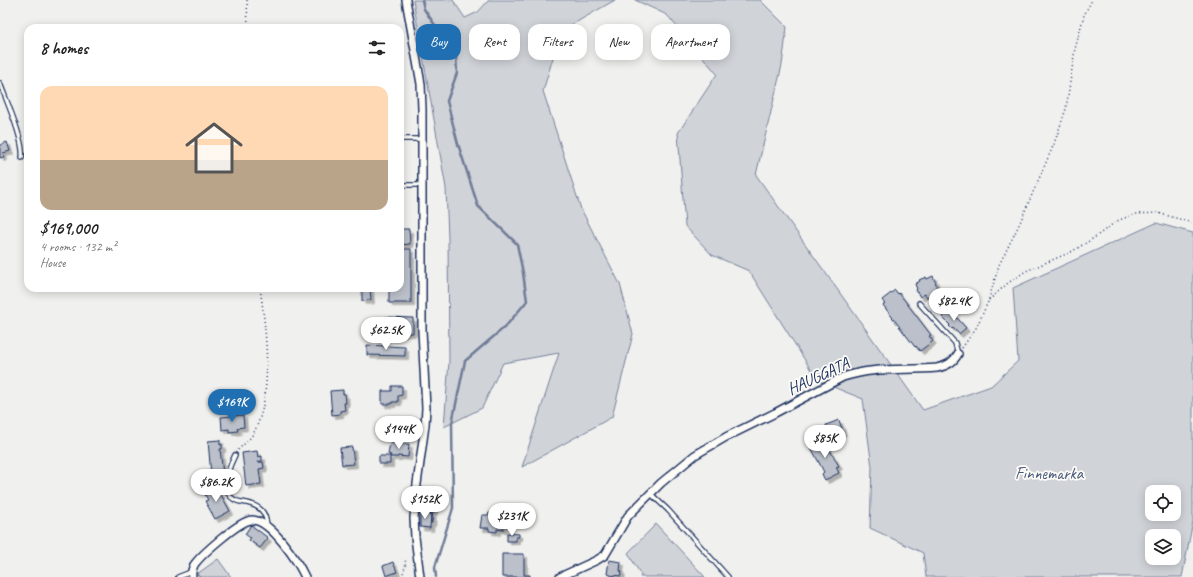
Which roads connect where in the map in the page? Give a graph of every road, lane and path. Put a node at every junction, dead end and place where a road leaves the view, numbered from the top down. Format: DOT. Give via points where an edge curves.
graph roads {
  1 [pos="246,0"];
  2 [pos="406,0"];
  3 [pos="1092,0"];
  4 [pos="248,24"];
  5 [pos="0,83"];
  6 [pos="404,139"];
  7 [pos="423,139"];
  8 [pos="22,158"];
  9 [pos="404,185"];
  10 [pos="423,185"];
  11 [pos="1193,223"];
  12 [pos="260,292"];
  13 [pos="988,302"];
  14 [pos="919,303"];
  15 [pos="958,354"];
  16 [pos="234,455"];
  17 [pos="651,494"];
  18 [pos="267,528"];
  19 [pos="405,560"];
  20 [pos="192,574"];
  21 [pos="178,577"];
  22 [pos="305,577"];
  23 [pos="402,577"];
  24 [pos="420,577"];
  25 [pos="560,577"];
  26 [pos="728,577"];
  1 -- 4 [label="path"];
  2 -- 7 [label="street" via="421,84"];
  3 -- 13 [label="path" via="1084,15 1075,49 1066,109 1054,144 999,265"];
  5 -- 8 [label="lane" via="20,137"];
  6 -- 7 [label="lane"];
  7 -- 10 [label="street"];
  9 -- 10 [label="lane"];
  10 -- 24 [label="street" via="422,330 425,420 414,518"];
  11 -- 13 [label="path" via="1158,213 1135,214 1116,221 1071,252 1026,271 1008,283"];
  12 -- 16 [label="path" via="266,349 264,400 252,435"];
  13 -- 15 [label="path" via="976,328"];
  14 -- 15 [label="lane" via="955,343"];
  15 -- 17 [label="street, HAUGGATA" via="952,362 937,368 877,369 843,377 710,446 680,466"];
  16 -- 18 [label="lane" via="226,478 228,493 234,500 259,508 266,515"];
  17 -- 25 [label="street, HAUGGATA" via="628,516 604,555"];
  17 -- 26 [label="lane"];
  18 -- 20 [label="street" via="252,520 239,525 214,545 195,565"];
  18 -- 22 [label="street" via="290,551"];
  19 -- 23 [label="path"];
  20 -- 21 [label="lane"];
}
